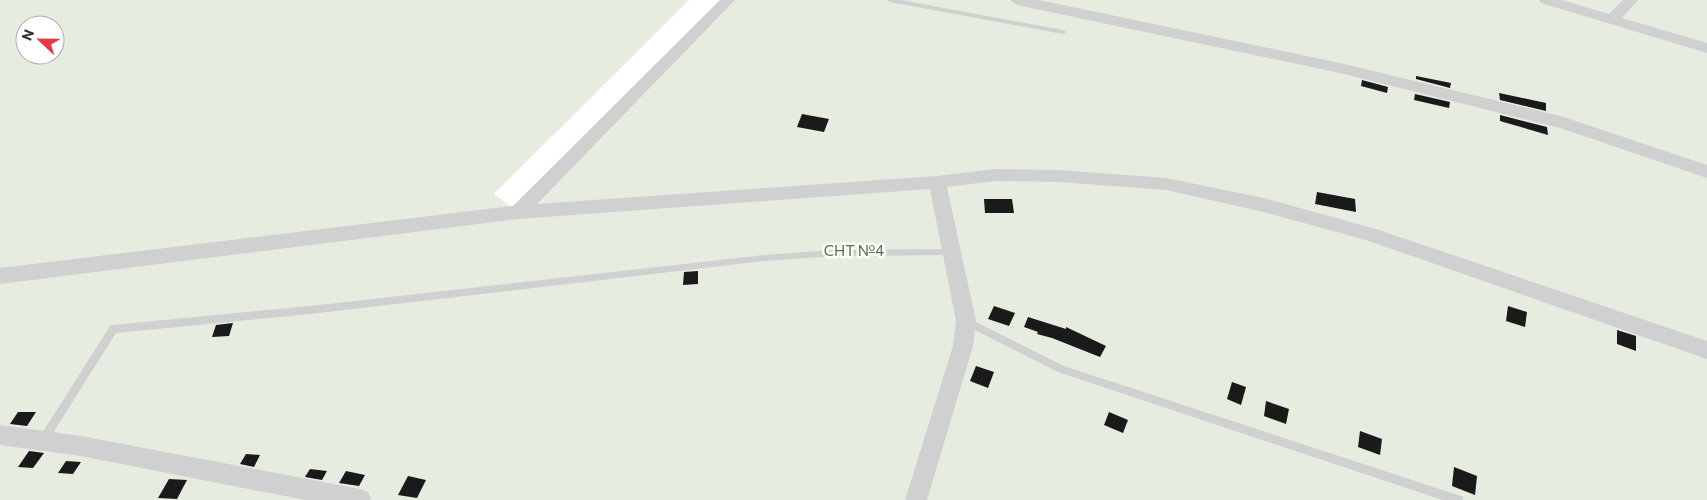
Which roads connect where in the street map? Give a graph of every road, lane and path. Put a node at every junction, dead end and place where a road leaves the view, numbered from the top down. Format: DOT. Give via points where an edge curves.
graph roads {
  1 [pos="728,0"];
  2 [pos="890,0"];
  3 [pos="1017,0"];
  4 [pos="1546,0"];
  5 [pos="1631,0"];
  6 [pos="1613,19"];
  7 [pos="1063,32"];
  8 [pos="1707,48"];
  9 [pos="1707,172"];
  10 [pos="937,182"];
  11 [pos="518,212"];
  12 [pos="952,252"];
  13 [pos="0,276"];
  14 [pos="966,321"];
  15 [pos="1707,350"];
  16 [pos="0,435"];
  17 [pos="42,441"];
  18 [pos="360,500"];
  19 [pos="916,500"];
  20 [pos="1458,500"];
  1 -- 11 [label="street"];
  2 -- 7 [label="lane"];
  3 -- 9 [label="street" via="1340,68 1564,122"];
  4 -- 6 [label="street"];
  5 -- 6 [label="street"];
  6 -- 8 [label="street"];
  10 -- 11 [label="street"];
  10 -- 12 [label="street"];
  10 -- 15 [label="street" via="995,175 1166,184 1369,234"];
  11 -- 13 [label="street"];
  12 -- 14 [label="street"];
  12 -- 17 [label="lane" via="834,253 765,258 113,329"];
  14 -- 19 [label="street" via="963,346"];
  14 -- 20 [label="lane" via="1060,369"];
  16 -- 17 [label="street"];
  17 -- 18 [label="street"];
}
